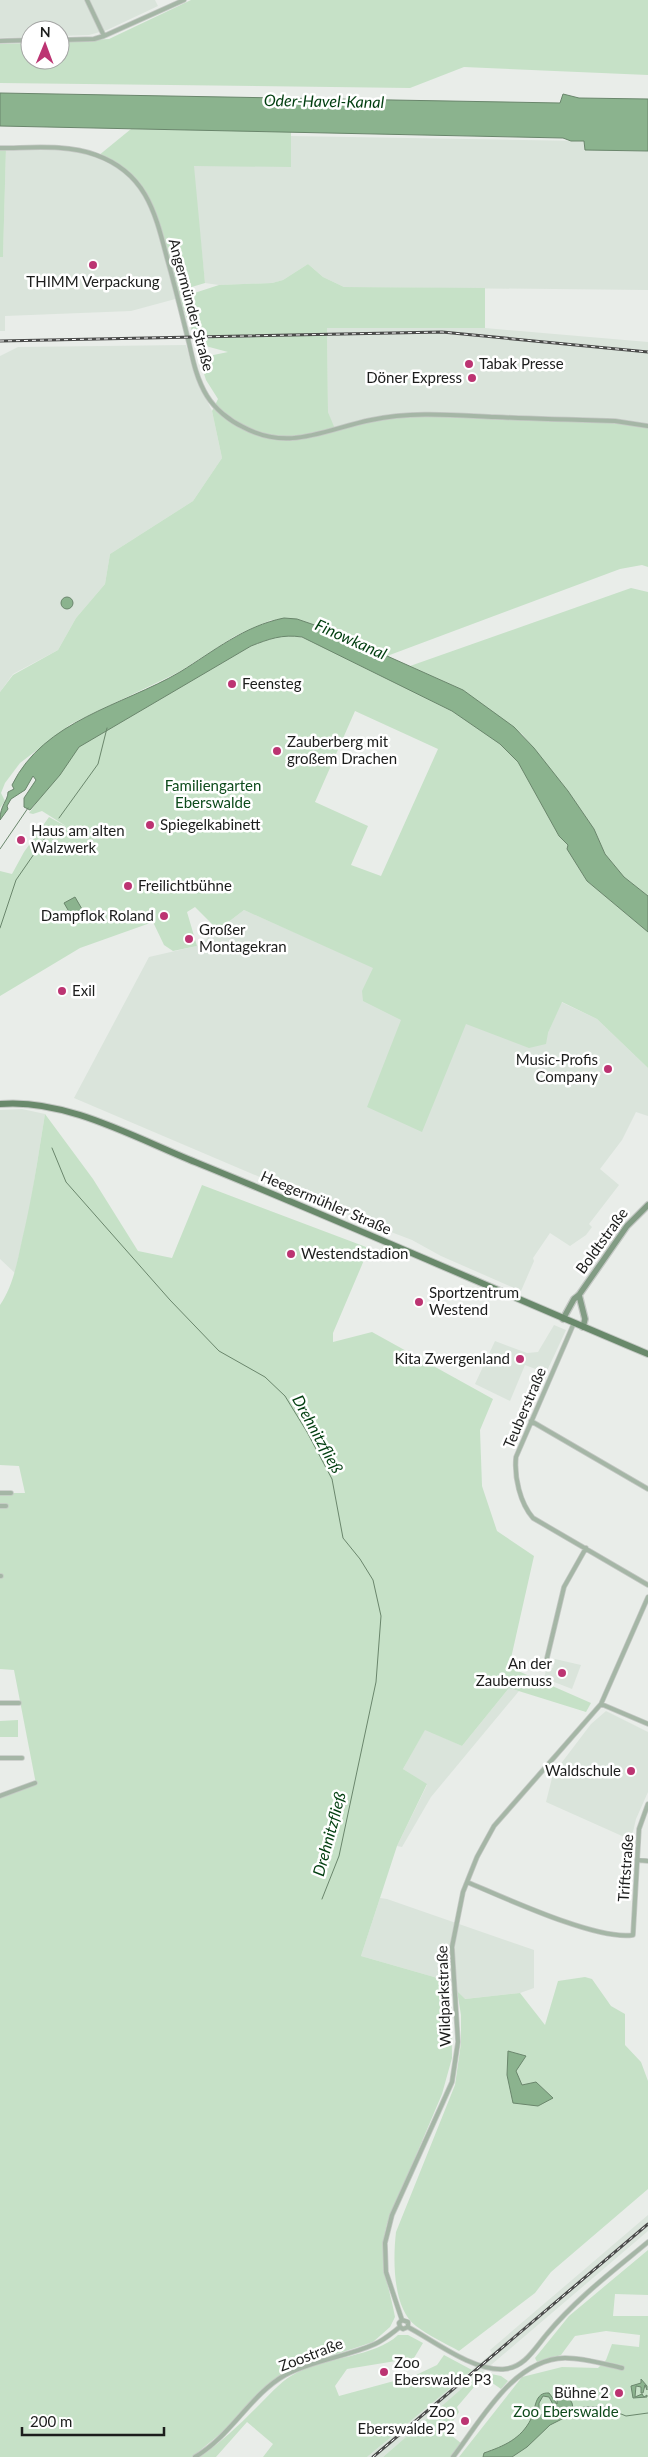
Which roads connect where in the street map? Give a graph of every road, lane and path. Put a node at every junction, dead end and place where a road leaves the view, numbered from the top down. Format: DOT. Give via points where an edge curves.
graph roads {
  1 [pos="87,0"];
  2 [pos="184,0"];
  3 [pos="104,36"];
  4 [pos="20,40"];
  5 [pos="70,40"];
  6 [pos="0,41"];
  7 [pos="0,148"];
  8 [pos="648,426"];
  9 [pos="0,1104"];
  10 [pos="648,1204"];
  11 [pos="579,1295"];
  12 [pos="563,1319"];
  13 [pos="574,1323"];
  14 [pos="583,1327"];
  15 [pos="648,1354"];
  16 [pos="531,1421"];
  17 [pos="648,1489"];
  18 [pos="0,1493"];
  19 [pos="11,1493"];
  20 [pos="0,1506"];
  21 [pos="6,1506"];
  22 [pos="586,1548"];
  23 [pos="648,1585"];
  24 [pos="648,1597"];
  25 [pos="547,1658"];
  26 [pos="0,1703"];
  27 [pos="19,1704"];
  28 [pos="601,1704"];
  29 [pos="648,1724"];
  30 [pos="0,1758"];
  31 [pos="22,1758"];
  32 [pos="35,1783"];
  33 [pos="0,1796"];
  34 [pos="648,1804"];
  35 [pos="637,1860"];
  36 [pos="648,1861"];
  37 [pos="467,1882"];
  38 [pos="648,2242"];
  39 [pos="402,2320"];
  40 [pos="408,2327"];
  41 [pos="400,2328"];
  42 [pos="526,2360"];
  43 [pos="521,2364"];
  44 [pos="512,2367"];
  45 [pos="532,2367"];
  46 [pos="622,2368"];
  47 [pos="527,2370"];
  48 [pos="516,2378"];
  49 [pos="195,2457"];
  50 [pos="453,2457"];
  1 -- 3 [label="street"];
  2 -- 3 [label="street"];
  3 -- 5 [label="street"];
  4 -- 6 [label="street"];
  7 -- 8 [label="street, Angermünder Straße" via="84,152 112,162 139,185 155,214 202,386 212,402 244,428 265,436 294,439 370,420 413,414 615,421"];
  9 -- 12 [label="main road, Heegermühler Straße" via="46,1106 106,1126"];
  10 -- 11 [label="main road, Boldtstraße" via="627,1226"];
  11 -- 12 [label="main road, Boldtstraße"];
  11 -- 14 [label="main road, Boldtstraße" via="585,1320"];
  12 -- 13 [label="main road, Heegermühler Straße"];
  13 -- 14 [label="main road, Heegermühler Straße"];
  13 -- 16 [label="street, Teuberstraße"];
  14 -- 15 [label="main road, Heegermühler Straße"];
  16 -- 17 [label="street"];
  16 -- 22 [label="street, Teuberstraße" via="515,1467 524,1503 533,1518"];
  18 -- 19 [label="street"];
  20 -- 21 [label="street"];
  22 -- 23 [label="street, Teuberstraße"];
  22 -- 25 [label="street" via="564,1587"];
  24 -- 28 [label="street, Wildparkstraße"];
  26 -- 27 [label="street"];
  28 -- 29 [label="street"];
  28 -- 37 [label="street, Wildparkstraße" via="494,1826"];
  30 -- 31 [label="street"];
  32 -- 33 [label="street"];
  34 -- 35 [label="street, Triftstraße" via="639,1829"];
  35 -- 36 [label="street"];
  35 -- 37 [label="street, Triftstraße" via="633,1935 622,1937 567,1922"];
  37 -- 39 [label="street, Wildparkstraße" via="460,1901 452,1947 458,2042 452,2082 392,2215 385,2243 386,2272"];
  38 -- 42 [label="street, Wildparkstraße" via="565,2312"];
  39 -- 40 [label="street, Wildparkstraße" via="408,2322"];
  39 -- 41 [label="street"];
  40 -- 41 [label="street"];
  40 -- 44 [label="street, Wildparkstraße" via="481,2365 498,2369"];
  41 -- 49 [label="street, Zoostraße" via="374,2344 284,2376 262,2394 222,2438"];
  42 -- 43 [label="street, Wildparkstraße"];
  42 -- 45 [label="street"];
  43 -- 44 [label="street, Wildparkstraße"];
  43 -- 47 [label="street"];
  44 -- 48 [label="street"];
  45 -- 46 [label="street" via="564,2358"];
  45 -- 47 [label="street"];
  47 -- 48 [label="street"];
  48 -- 50 [label="street"];
}
